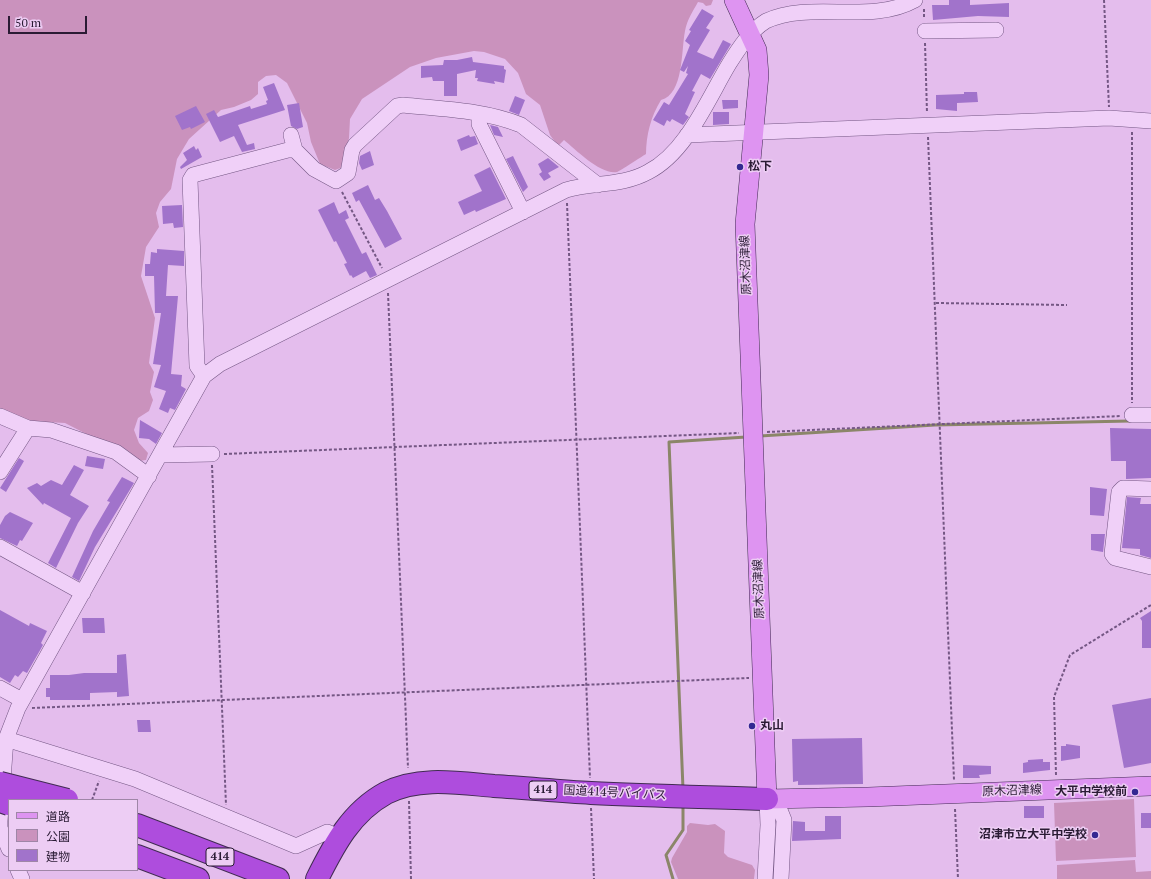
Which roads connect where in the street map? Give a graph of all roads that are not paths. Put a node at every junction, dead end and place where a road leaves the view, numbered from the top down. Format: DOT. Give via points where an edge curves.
graph roads {
  1 [pos="734,0"];
  2 [pos="919,4"];
  3 [pos="996,30"];
  4 [pos="925,31"];
  5 [pos="751,34"];
  6 [pos="479,114"];
  7 [pos="1151,121"];
  8 [pos="753,133"];
  9 [pos="291,135"];
  10 [pos="687,135"];
  11 [pos="295,150"];
  12 [pos="598,185"];
  13 [pos="523,212"];
  14 [pos="204,376"];
  15 [pos="1151,415"];
  16 [pos="0,416"];
  17 [pos="1132,416"];
  18 [pos="28,428"];
  19 [pos="212,454"];
  20 [pos="161,455"];
  21 [pos="0,472"];
  22 [pos="149,476"];
  23 [pos="1151,489"];
  24 [pos="0,547"];
  25 [pos="1151,567"];
  26 [pos="83,593"];
  27 [pos="0,688"];
  28 [pos="20,704"];
  29 [pos="3,741"];
  30 [pos="0,783"];
  31 [pos="1151,786"];
  32 [pos="63,799"];
  33 [pos="767,799"];
  34 [pos="138,825"];
  35 [pos="339,837"];
  36 [pos="8,847"];
  37 [pos="138,856"];
  38 [pos="198,879"];
  39 [pos="278,879"];
  40 [pos="318,879"];
  41 [pos="765,879"];
  42 [pos="781,879"];
  1 -- 5 [label="main road, 原木沼津線"];
  2 -- 5 [label="street" via="897,8 805,10 788,13 768,20"];
  3 -- 4 [label="street"];
  5 -- 8 [label="main road, 原木沼津線" via="757,50 759,75"];
  5 -- 10 [label="street" via="740,46"];
  6 -- 11 [label="street" via="397,106 355,145 348,173 336,181 314,170"];
  6 -- 12 [label="street" via="521,125"];
  6 -- 13 [label="street" via="478,124"];
  7 -- 8 [label="street" via="1109,118"];
  8 -- 10 [label="street"];
  8 -- 33 [label="main road, 原木沼津線" via="745,224"];
  9 -- 11 [label="street"];
  10 -- 12 [label="street" via="674,152 650,171 634,179"];
  11 -- 14 [label="street" via="259,150 223,159 193,174 190,180 197,366"];
  12 -- 13 [label="street" via="566,190"];
  13 -- 14 [label="street" via="220,364"];
  14 -- 20 [label="street"];
  15 -- 17 [label="street"];
  16 -- 18 [label="street"];
  18 -- 21 [label="street"];
  18 -- 22 [label="street" via="51,430 116,452"];
  19 -- 20 [label="street"];
  20 -- 22 [label="street"];
  22 -- 26 [label="street"];
  23 -- 25 [label="street" via="1123,488 1119,492 1112,554 1115,558"];
  24 -- 26 [label="street"];
  26 -- 28 [label="street"];
  27 -- 28 [label="street"];
  28 -- 29 [label="street"];
  29 -- 35 [label="street" via="103,768 192,801 296,846 327,832"];
  29 -- 36 [label="street" via="0,828"];
  30 -- 32 [label="highway, bridge"];
  31 -- 33 [label="main road, 原木沼津線"];
  33 -- 35 [label="highway, 国道414号バイパス / 414" via="591,793 423,783 387,793 376,800 358,814"];
  33 -- 41 [label="street"];
  33 -- 42 [label="street" via="780,810 784,820"];
  34 -- 39 [label="highway, 414"];
  35 -- 40 [label="highway, 国道414号バイパス / 414"];
  37 -- 38 [label="highway, 414"];
}
